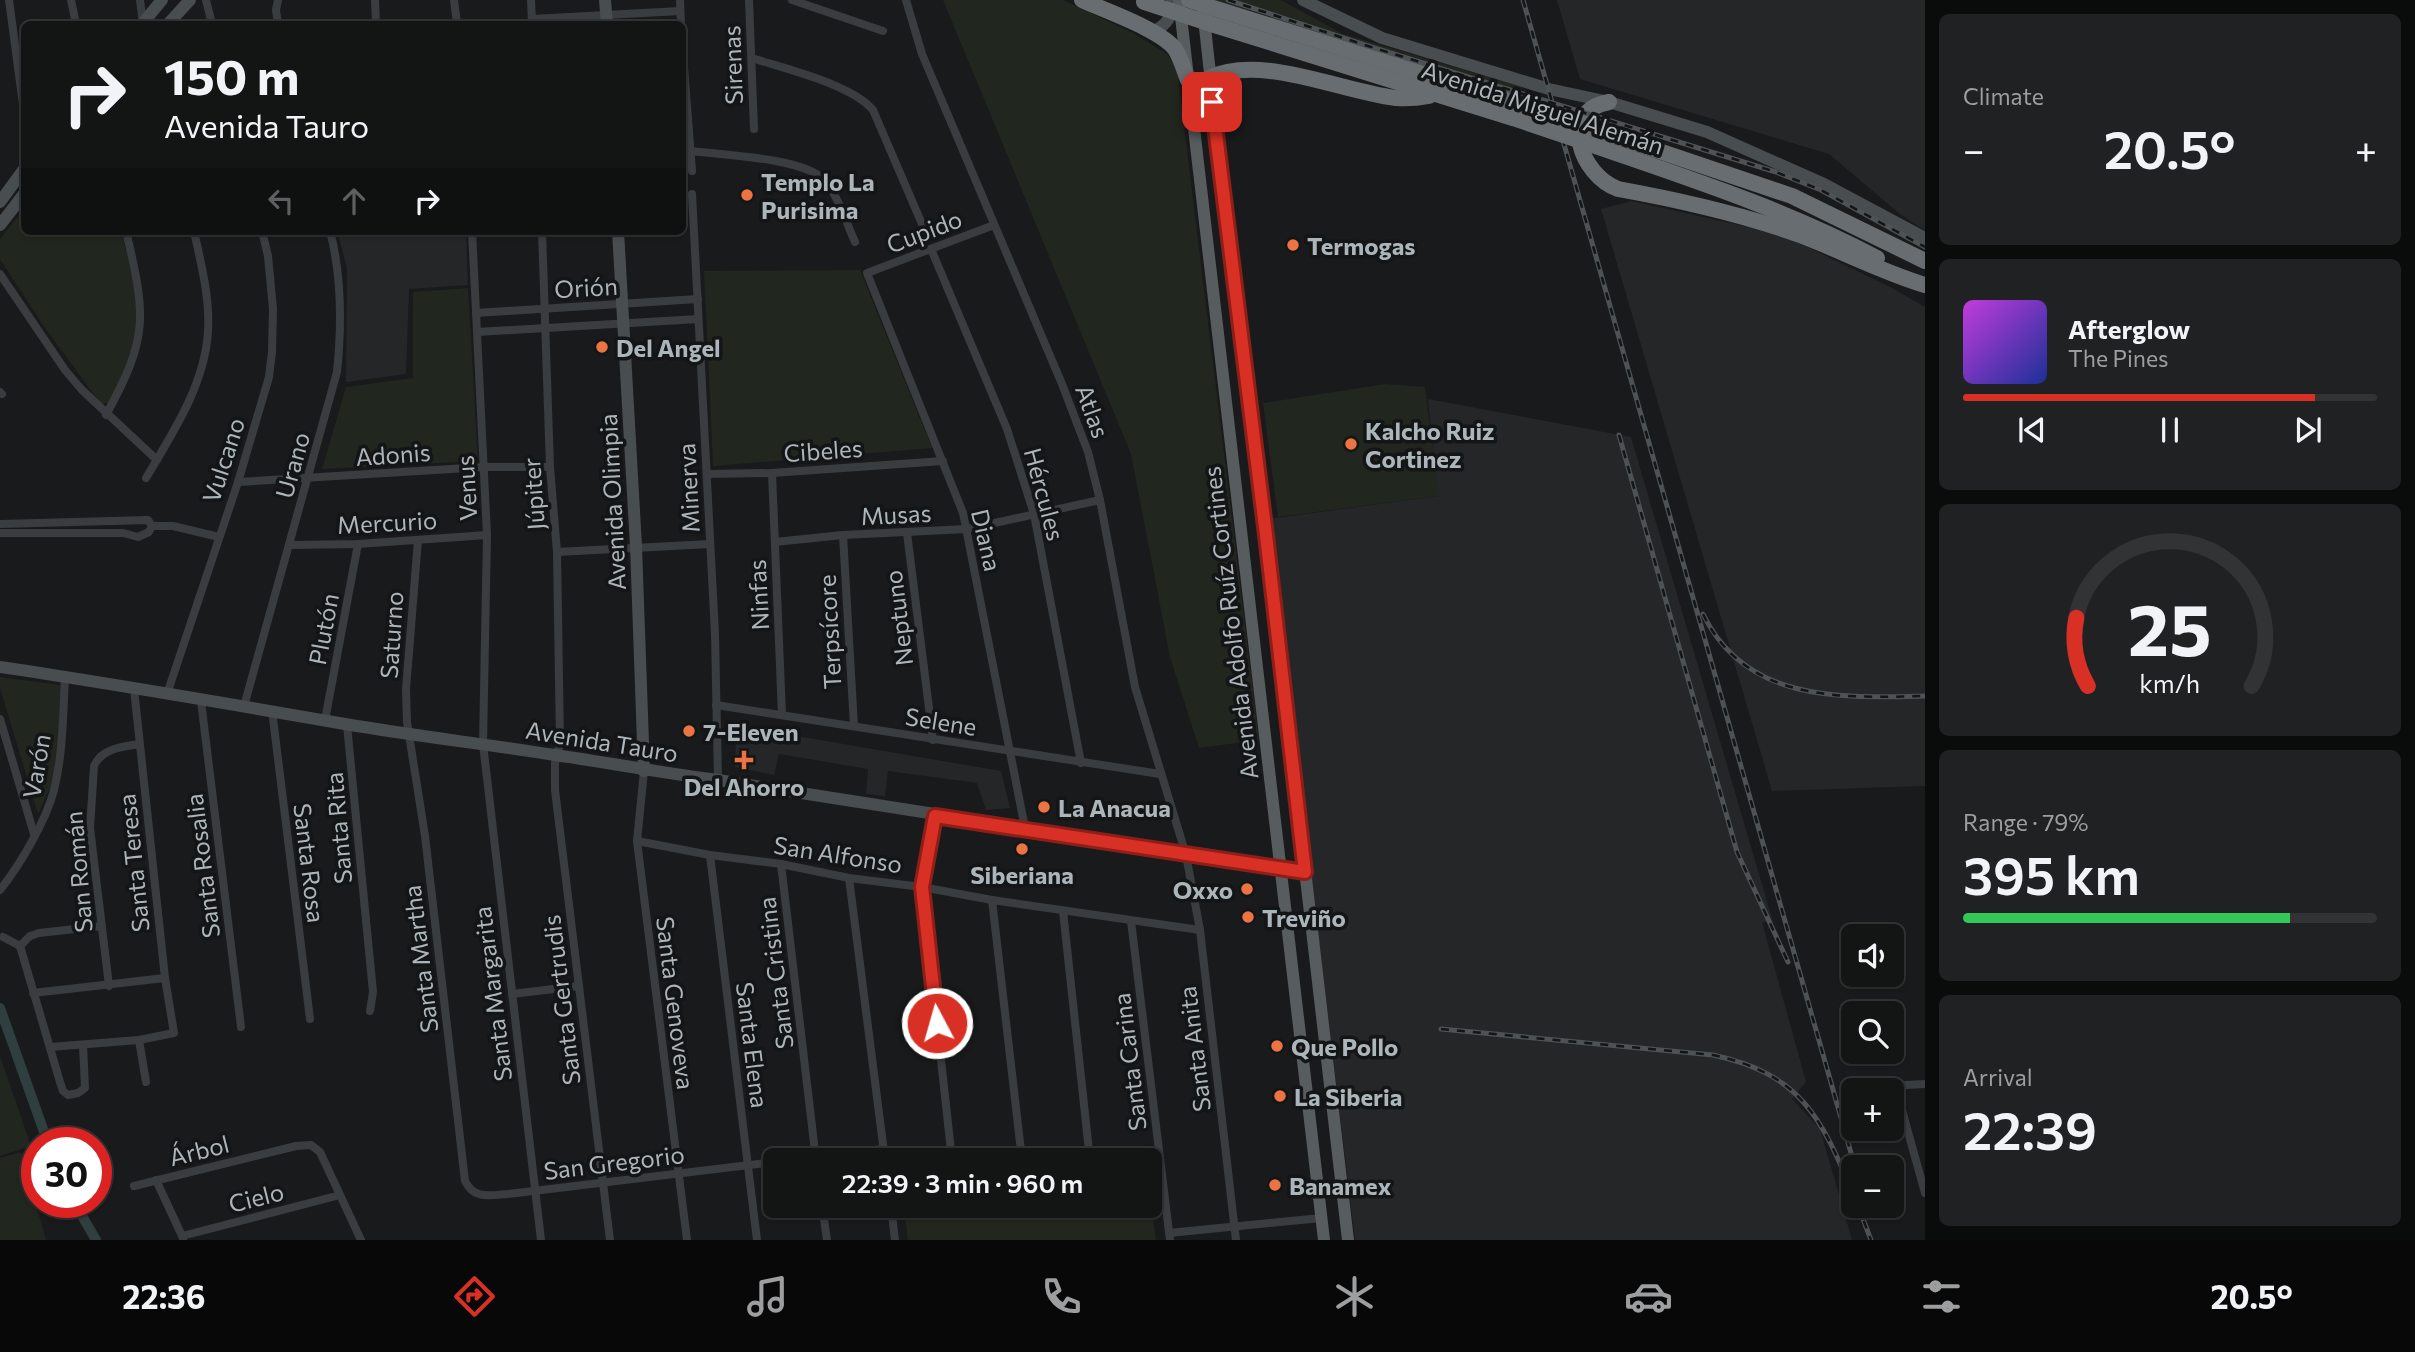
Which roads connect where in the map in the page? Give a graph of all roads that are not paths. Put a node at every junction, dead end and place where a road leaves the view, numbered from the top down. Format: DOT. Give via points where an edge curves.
graph roads {
  1 [pos="9,0"];
  2 [pos="71,0"];
  3 [pos="140,0"];
  4 [pos="162,0"];
  5 [pos="190,0"];
  6 [pos="206,0"];
  7 [pos="278,0"];
  8 [pos="374,0"];
  9 [pos="454,0"];
  10 [pos="531,0"];
  11 [pos="606,0"];
  12 [pos="680,0"];
  13 [pos="749,0"];
  14 [pos="792,0"];
  15 [pos="906,0"];
  16 [pos="1083,0"];
  17 [pos="1172,0"];
  18 [pos="1180,0"];
  19 [pos="1189,0"];
  20 [pos="1303,0"];
  21 [pos="1140,1"];
  22 [pos="1205,3"];
  23 [pos="680,11"];
  24 [pos="607,19"];
  25 [pos="75,21"];
  26 [pos="143,21"];
  27 [pos="145,21"];
  28 [pos="171,21"];
  29 [pos="211,21"];
  30 [pos="278,21"];
  31 [pos="376,21"];
  32 [pos="457,21"];
  33 [pos="532,21"];
  34 [pos="557,21"];
  35 [pos="681,21"];
  36 [pos="883,31"];
  37 [pos="1153,32"];
  38 [pos="751,58"];
  39 [pos="1209,78"];
  40 [pos="1188,80"];
  41 [pos="21,90"];
  42 [pos="686,90"];
  43 [pos="1435,95"];
  44 [pos="1609,102"];
  45 [pos="754,129"];
  46 [pos="1586,135"];
  47 [pos="691,151"];
  48 [pos="692,171"];
  49 [pos="21,173"];
  50 [pos="692,194"];
  51 [pos="21,198"];
  52 [pos="0,202"];
  53 [pos="922,224"];
  54 [pos="0,225"];
  55 [pos="994,225"];
  56 [pos="127,235"];
  57 [pos="195,235"];
  58 [pos="263,235"];
  59 [pos="331,235"];
  60 [pos="472,235"];
  61 [pos="541,235"];
  62 [pos="618,235"];
  63 [pos="1925,238"];
  64 [pos="855,242"];
  65 [pos="931,249"];
  66 [pos="1925,261"];
  67 [pos="0,274"];
  68 [pos="867,274"];
  69 [pos="1925,284"];
  70 [pos="698,299"];
  71 [pos="622,304"];
  72 [pos="545,309"];
  73 [pos="476,313"];
  74 [pos="698,319"];
  75 [pos="623,324"];
  76 [pos="545,328"];
  77 [pos="477,332"];
  78 [pos="106,415"];
  79 [pos="157,460"];
  80 [pos="943,461"];
  81 [pos="484,467"];
  82 [pos="550,467"];
  83 [pos="772,473"];
  84 [pos="706,474"];
  85 [pos="146,478"];
  86 [pos="307,479"];
  87 [pos="238,482"];
  88 [pos="1100,500"];
  89 [pos="1034,514"];
  90 [pos="0,524"];
  91 [pos="152,526"];
  92 [pos="967,529"];
  93 [pos="0,533"];
  94 [pos="907,533"];
  95 [pos="487,535"];
  96 [pos="843,536"];
  97 [pos="219,537"];
  98 [pos="418,540"];
  99 [pos="775,542"];
  100 [pos="358,544"];
  101 [pos="710,544"];
  102 [pos="290,545"];
  103 [pos="636,546"];
  104 [pos="557,552"];
  105 [pos="0,667"];
  106 [pos="65,677"];
  107 [pos="134,689"];
  108 [pos="167,694"];
  109 [pos="201,701"];
  110 [pos="716,705"];
  111 [pos="244,706"];
  112 [pos="272,710"];
  113 [pos="782,714"];
  114 [pos="0,719"];
  115 [pos="325,720"];
  116 [pos="347,725"];
  117 [pos="854,726"];
  118 [pos="409,733"];
  119 [pos="933,740"];
  120 [pos="139,744"];
  121 [pos="483,744"];
  122 [pos="1010,750"];
  123 [pos="557,755"];
  124 [pos="1081,763"];
  125 [pos="645,771"];
  126 [pos="1160,774"];
  127 [pos="718,780"];
  128 [pos="935,816"];
  129 [pos="1025,828"];
  130 [pos="34,834"];
  131 [pos="637,841"];
  132 [pos="710,855"];
  133 [pos="1186,855"];
  134 [pos="781,864"];
  135 [pos="1281,868"];
  136 [pos="1305,872"];
  137 [pos="849,878"];
  138 [pos="922,887"];
  139 [pos="0,890"];
  140 [pos="992,900"];
  141 [pos="1063,911"];
  142 [pos="1131,921"];
  143 [pos="102,926"];
  144 [pos="1199,930"];
  145 [pos="3,937"];
  146 [pos="20,946"];
  147 [pos="165,978"];
  148 [pos="109,986"];
  149 [pos="579,986"];
  150 [pos="33,993"];
  151 [pos="512,994"];
  152 [pos="370,1012"];
  153 [pos="310,1020"];
  154 [pos="241,1027"];
  155 [pos="139,1040"];
  156 [pos="83,1045"];
  157 [pos="50,1047"];
  158 [pos="146,1082"];
  159 [pos="1925,1084"];
  160 [pos="1904,1085"];
  161 [pos="1904,1117"];
  162 [pos="815,1148"];
  163 [pos="883,1148"];
  164 [pos="951,1148"];
  165 [pos="1021,1148"];
  166 [pos="1089,1148"];
  167 [pos="763,1162"];
  168 [pos="749,1164"];
  169 [pos="679,1172"];
  170 [pos="156,1180"];
  171 [pos="465,1181"];
  172 [pos="603,1182"];
  173 [pos="134,1186"];
  174 [pos="535,1191"];
  175 [pos="1925,1193"];
  176 [pos="340,1195"];
  177 [pos="824,1218"];
  178 [pos="893,1218"];
  179 [pos="1321,1218"];
  180 [pos="1234,1226"];
  181 [pos="1170,1237"];
  182 [pos="183,1238"];
  183 [pos="361,1240"];
  184 [pos="541,1240"];
  185 [pos="610,1240"];
  186 [pos="687,1240"];
  187 [pos="757,1240"];
  188 [pos="827,1240"];
  189 [pos="895,1240"];
  190 [pos="1236,1240"];
  191 [pos="1324,1240"];
  192 [pos="1348,1240"];
  1 -- 41 [label="street"];
  2 -- 25 [label="street"];
  3 -- 26 [label="street"];
  4 -- 27 [label="street"];
  5 -- 28 [label="street"];
  6 -- 29 [label="street"];
  7 -- 30 [label="street"];
  8 -- 31 [label="street"];
  9 -- 32 [label="street"];
  10 -- 33 [label="street"];
  11 -- 24 [label="street"];
  12 -- 23 [label="street"];
  13 -- 38 [label="street, Sirenas"];
  14 -- 36 [label="street"];
  15 -- 55 [label="street, Atlas" via="922,54"];
  16 -- 37 [label="highway"];
  17 -- 37 [label="street" via="1167,23"];
  18 -- 40 [label="main road, Avenida Adolfo Ruíz Cortines"];
  19 -- 22 [label="highway, Avenida Miguel Alemán, bridge"];
  20 -- 44 [label="street" via="1382,38 1549,89"];
  21 -- 43 [label="highway, Avenida Miguel Alemán, bridge"];
  22 -- 39 [label="main road, Avenida Adolfo Ruíz Cortines"];
  22 -- 46 [label="highway, Avenida Miguel Alemán, bridge" via="1510,101"];
  23 -- 24 [label="street"];
  23 -- 35 [label="street"];
  24 -- 34 [label="street"];
  37 -- 40 [label="highway" via="1175,49"];
  38 -- 45 [label="street, Sirenas"];
  38 -- 53 [label="street" via="846,90 866,102"];
  39 -- 43 [label="highway" via="1227,71 1255,70 1393,98"];
  39 -- 136 [label="main road, Avenida Adolfo Ruíz Cortines"];
  40 -- 135 [label="main road, Avenida Adolfo Ruíz Cortines"];
  42 -- 47 [label="street"];
  43 -- 46 [label="highway, Avenida Miguel Alemán, bridge"];
  44 -- 63 [label="street" via="1707,132 1824,184"];
  44 -- 69 [label="highway" via="1590,109 1579,136 1588,164 1607,184 1744,217"];
  46 -- 66 [label="highway, Avenida Miguel Alemán" via="1792,196"];
  46 -- 69 [label="highway, Avenida Miguel Alemán" via="1831,233"];
  47 -- 48 [label="street"];
  47 -- 64 [label="street" via="797,165 818,175 829,186"];
  49 -- 52 [label="street"];
  50 -- 70 [label="street, Minerva"];
  51 -- 54 [label="street"];
  55 -- 65 [label="street, Cupido"];
  55 -- 88 [label="street, Atlas" via="1080,428"];
  56 -- 78 [label="street" via="142,308 141,330 127,378"];
  57 -- 79 [label="street" via="204,274 208,333 191,395"];
  58 -- 87 [label="street, Vulcano" via="271,278 272,352"];
  59 -- 86 [label="street, Urano" via="339,277 341,335 330,404"];
  60 -- 73 [label="street, Venus"];
  61 -- 72 [label="street, Júpiter"];
  62 -- 71 [label="street, Avenida Olimpia"];
  65 -- 68 [label="street, Cupido"];
  65 -- 89 [label="street, Hércules" via="1007,429"];
  67 -- 78 [label="street" via="65,370"];
  68 -- 80 [label="street, Diana"];
  70 -- 71 [label="street, Orión"];
  70 -- 74 [label="street, Minerva"];
  71 -- 72 [label="street, Orión"];
  71 -- 75 [label="street, Avenida Olimpia"];
  72 -- 73 [label="street, Orión"];
  72 -- 76 [label="street, Júpiter"];
  73 -- 77 [label="street, Venus"];
  74 -- 75 [label="street, Orión"];
  74 -- 84 [label="street, Minerva"];
  75 -- 76 [label="street, Orión"];
  75 -- 103 [label="street, Avenida Olimpia"];
  76 -- 77 [label="street, Orión"];
  76 -- 82 [label="street, Júpiter"];
  77 -- 81 [label="street, Venus"];
  78 -- 79 [label="street"];
  79 -- 85 [label="street"];
  80 -- 83 [label="street, Cibeles"];
  80 -- 92 [label="street, Diana"];
  81 -- 82 [label="street, Adonis"];
  81 -- 86 [label="street, Adonis"];
  81 -- 95 [label="street, Venus"];
  82 -- 104 [label="street, Júpiter"];
  83 -- 84 [label="street, Cibeles"];
  83 -- 99 [label="street, Ninfas"];
  84 -- 101 [label="street, Minerva"];
  86 -- 87 [label="street, Adonis"];
  86 -- 102 [label="street, Urano"];
  87 -- 97 [label="street, Vulcano"];
  88 -- 89 [label="street, Musas"];
  88 -- 126 [label="street, Atlas" via="1135,687"];
  89 -- 92 [label="street, Musas"];
  89 -- 124 [label="street, Hércules"];
  90 -- 91 [label="street" via="142,519"];
  91 -- 93 [label="street" via="138,537 123,533"];
  91 -- 97 [label="street"];
  92 -- 94 [label="street, Musas"];
  92 -- 122 [label="street, Diana"];
  94 -- 96 [label="street, Musas"];
  94 -- 119 [label="street, Neptuno"];
  95 -- 98 [label="street, Mercurio"];
  95 -- 121 [label="street, Venus"];
  96 -- 99 [label="street, Musas"];
  96 -- 117 [label="street, Terpsícore"];
  97 -- 108 [label="street, Vulcano"];
  98 -- 100 [label="street, Mercurio"];
  98 -- 118 [label="street, Saturno" via="406,690"];
  99 -- 113 [label="street, Ninfas"];
  100 -- 102 [label="street, Mercurio"];
  100 -- 115 [label="street, Plutón"];
  101 -- 103 [label="street"];
  101 -- 110 [label="street, Minerva"];
  102 -- 111 [label="street, Urano"];
  103 -- 104 [label="street"];
  103 -- 125 [label="street, Avenida Olimpia"];
  104 -- 123 [label="street, Júpiter"];
  105 -- 106 [label="street, Avenida Tauro"];
  106 -- 107 [label="street, Avenida Tauro"];
  106 -- 130 [label="street, Varón" via="57,774 47,813"];
  107 -- 108 [label="street, Avenida Tauro"];
  107 -- 120 [label="street, Santa Teresa"];
  108 -- 109 [label="street, Avenida Tauro"];
  109 -- 111 [label="street, Avenida Tauro"];
  109 -- 154 [label="street, Santa Rosalia"];
  110 -- 113 [label="street, Selene"];
  110 -- 127 [label="street, Minerva"];
  111 -- 112 [label="street, Avenida Tauro"];
  112 -- 115 [label="street, Avenida Tauro"];
  112 -- 153 [label="street, Santa Rosa"];
  113 -- 117 [label="street, Selene"];
  114 -- 130 [label="street"];
  115 -- 116 [label="street, Avenida Tauro"];
  116 -- 118 [label="street, Avenida Tauro"];
  116 -- 152 [label="street, Santa Rita" via="373,992"];
  117 -- 119 [label="street, Selene"];
  118 -- 121 [label="street, Avenida Tauro"];
  118 -- 171 [label="street, Santa Martha"];
  119 -- 122 [label="street, Selene"];
  120 -- 143 [label="street, San Román" via="105,753 94,766 90,820"];
  120 -- 147 [label="street, Santa Teresa"];
  121 -- 123 [label="street, Avenida Tauro"];
  121 -- 151 [label="street, Santa Margarita"];
  122 -- 124 [label="street, Selene"];
  122 -- 129 [label="street, Diana"];
  123 -- 125 [label="street, Avenida Tauro"];
  123 -- 149 [label="street, Santa Gertrudis" via="555,790"];
  124 -- 126 [label="street, Selene"];
  125 -- 127 [label="street, Avenida Tauro"];
  125 -- 131 [label="street, Santa Genoveva"];
  126 -- 133 [label="street, Atlas"];
  127 -- 128 [label="street, Avenida Tauro"];
  128 -- 129 [label="street, Avenida Tauro"];
  128 -- 138 [label="street"];
  129 -- 133 [label="street, Avenida Tauro"];
  130 -- 139 [label="street, Varón"];
  131 -- 132 [label="street, San Alfonso"];
  131 -- 169 [label="street, Santa Genoveva"];
  132 -- 134 [label="street, San Alfonso"];
  132 -- 168 [label="street, Santa Elena"];
  133 -- 135 [label="street, Avenida Tauro"];
  133 -- 144 [label="street, Santa Anita"];
  134 -- 137 [label="street, San Alfonso"];
  134 -- 162 [label="street, Santa Cristina"];
  135 -- 136 [label="street, Avenida Tauro"];
  135 -- 179 [label="main road, Avenida Adolfo Ruíz Cortines"];
  136 -- 192 [label="main road, Avenida Adolfo Ruíz Cortines"];
  137 -- 138 [label="street, San Alfonso"];
  137 -- 163 [label="street"];
  138 -- 140 [label="street, San Alfonso"];
  138 -- 164 [label="street"];
  140 -- 141 [label="street, San Alfonso"];
  140 -- 165 [label="street"];
  141 -- 142 [label="street, San Alfonso"];
  141 -- 166 [label="street"];
  142 -- 144 [label="street, San Alfonso"];
  142 -- 181 [label="street, Santa Carina"];
  143 -- 146 [label="street" via="39,933"];
  143 -- 148 [label="street, San Román"];
  144 -- 180 [label="street, Santa Anita"];
  145 -- 146 [label="street"];
  146 -- 150 [label="street"];
  147 -- 148 [label="street"];
  147 -- 155 [label="street, Santa Teresa" via="174,1033"];
  148 -- 150 [label="street"];
  149 -- 151 [label="street"];
  149 -- 172 [label="street, Santa Gertrudis"];
  150 -- 157 [label="street"];
  151 -- 174 [label="street, Santa Margarita"];
  155 -- 156 [label="street"];
  155 -- 158 [label="street"];
  156 -- 157 [label="street"];
  156 -- 157 [label="street" via="85,1088 68,1095"];
  159 -- 160 [label="street"];
  161 -- 175 [label="street"];
  167 -- 168 [label="street, San Gregorio"];
  168 -- 169 [label="street, San Gregorio"];
  168 -- 187 [label="street, Santa Elena"];
  169 -- 172 [label="street, San Gregorio"];
  169 -- 186 [label="street, Santa Genoveva"];
  170 -- 173 [label="street, Árbol"];
  170 -- 176 [label="street, Árbol" via="303,1144 320,1152"];
  170 -- 182 [label="street"];
  171 -- 174 [label="street, San Gregorio" via="481,1196"];
  172 -- 174 [label="street, San Gregorio"];
  172 -- 185 [label="street, Santa Gertrudis"];
  174 -- 184 [label="street, Santa Margarita"];
  176 -- 182 [label="street, Cielo"];
  176 -- 183 [label="street"];
  177 -- 188 [label="street"];
  178 -- 189 [label="street"];
  179 -- 180 [label="street"];
  179 -- 191 [label="main road, Avenida Adolfo Ruíz Cortines"];
  180 -- 181 [label="street"];
  180 -- 190 [label="street, Santa Anita"];
}
